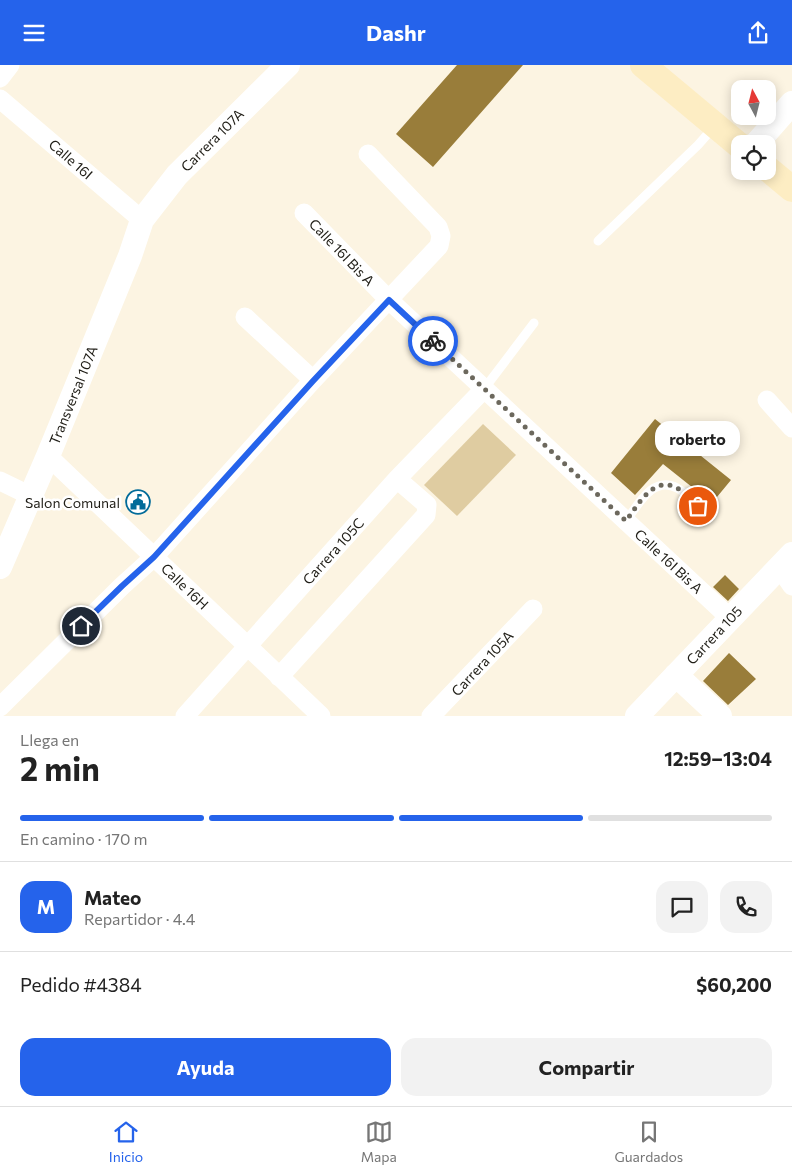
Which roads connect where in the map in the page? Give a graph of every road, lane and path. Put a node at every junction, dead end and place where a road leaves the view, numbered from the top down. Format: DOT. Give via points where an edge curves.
graph roads {
  1 [pos="10,65"];
  2 [pos="288,65"];
  3 [pos="643,65"];
  4 [pos="0,77"];
  5 [pos="0,99"];
  6 [pos="792,103"];
  7 [pos="716,125"];
  8 [pos="764,135"];
  9 [pos="731,138"];
  10 [pos="368,154"];
  11 [pos="776,176"];
  12 [pos="792,189"];
  13 [pos="304,213"];
  14 [pos="142,220"];
  15 [pos="598,241"];
  16 [pos="389,300"];
  17 [pos="245,317"];
  18 [pos="534,323"];
  19 [pos="313,381"];
  20 [pos="484,389"];
  21 [pos="767,400"];
  22 [pos="792,428"];
  23 [pos="48,456"];
  24 [pos="397,479"];
  25 [pos="0,481"];
  26 [pos="31,497"];
  27 [pos="698,506"];
  28 [pos="626,521"];
  29 [pos="154,557"];
  30 [pos="0,567"];
  31 [pos="788,569"];
  32 [pos="532,609"];
  33 [pos="730,617"];
  34 [pos="248,647"];
  35 [pos="676,675"];
  36 [pos="279,677"];
  37 [pos="0,707"];
  38 [pos="185,716"];
  39 [pos="321,716"];
  40 [pos="432,716"];
  41 [pos="638,716"];
  42 [pos="720,716"];
  1 -- 4 [label="street"];
  2 -- 14 [label="street, Carrera 107A" via="177,175"];
  3 -- 7 [label="main road"];
  5 -- 14 [label="street, Calle 16I"];
  6 -- 8 [label="street"];
  7 -- 9 [label="main road"];
  7 -- 15 [label="lane"];
  10 -- 16 [label="street" via="438,227 441,236 439,246"];
  11 -- 12 [label="main road"];
  13 -- 16 [label="street, Calle 16I Bis A"];
  14 -- 23 [label="street, Transversal 107A"];
  16 -- 19 [label="street"];
  16 -- 20 [label="street, Calle 16I Bis A"];
  17 -- 19 [label="street"];
  18 -- 20 [label="lane"];
  19 -- 29 [label="street"];
  20 -- 24 [label="street, Carrera 105C"];
  20 -- 28 [label="street, Calle 16I Bis A"];
  21 -- 22 [label="street"];
  23 -- 26 [label="street, Transversal 107A"];
  23 -- 29 [label="street, Calle 16H"];
  24 -- 34 [label="street, Carrera 105C"];
  24 -- 36 [label="street" via="427,505 426,515"];
  25 -- 26 [label="street"];
  26 -- 30 [label="street, Transversal 107A"];
  27 -- 28 [label="lane" via="677,488 666,484 652,489"];
  28 -- 33 [label="street, Calle 16I Bis A"];
  29 -- 34 [label="street, Calle 16H"];
  29 -- 37 [label="street"];
  31 -- 33 [label="street, Carrera 105"];
  32 -- 40 [label="street, Carrera 105A"];
  33 -- 35 [label="street, Carrera 105"];
  34 -- 36 [label="street, Calle 16H"];
  34 -- 38 [label="street, Carrera 105C"];
  35 -- 41 [label="street, Carrera 105"];
  35 -- 42 [label="street"];
  36 -- 39 [label="street, Calle 16H"];
}
